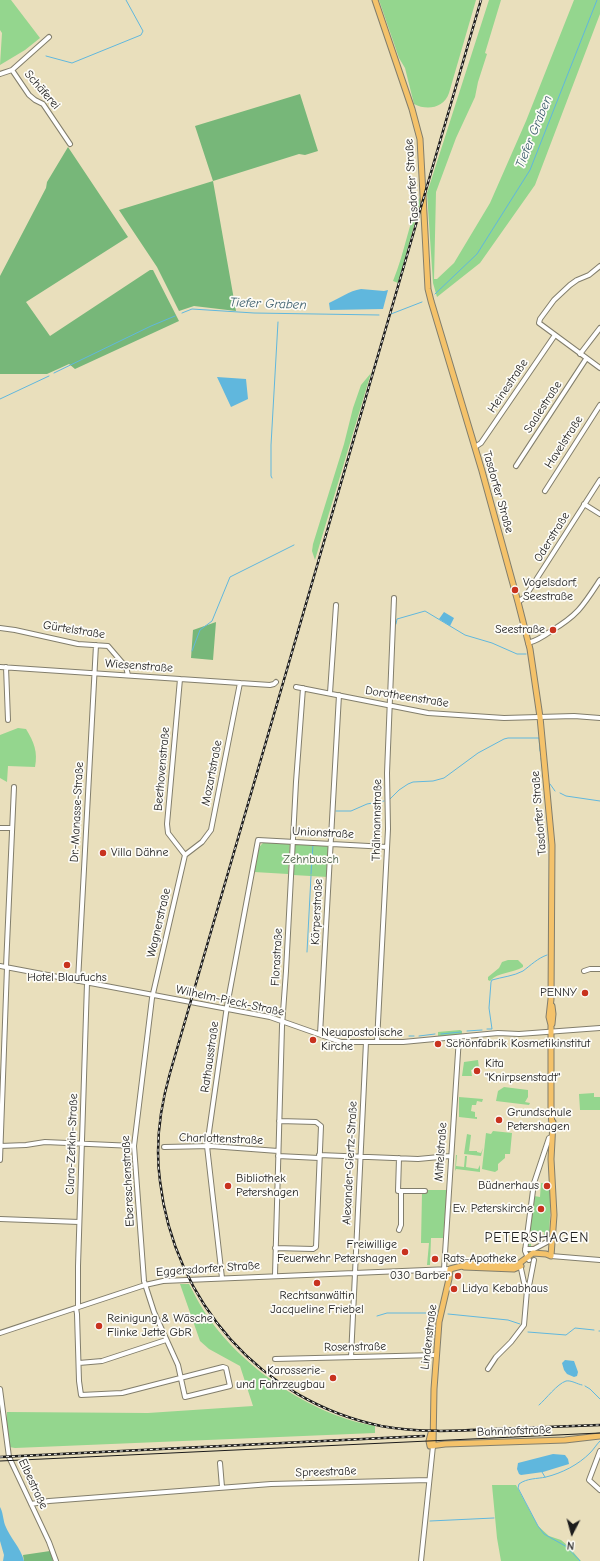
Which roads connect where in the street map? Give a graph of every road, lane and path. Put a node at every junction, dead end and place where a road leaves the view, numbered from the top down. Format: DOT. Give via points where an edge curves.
graph roads {
  1 [pos="375,0"];
  2 [pos="49,37"];
  3 [pos="12,70"];
  4 [pos="0,74"];
  5 [pos="70,144"];
  6 [pos="600,266"];
  7 [pos="600,328"];
  8 [pos="555,335"];
  9 [pos="580,354"];
  10 [pos="586,359"];
  11 [pos="600,368"];
  12 [pos="600,405"];
  13 [pos="475,447"];
  14 [pos="516,466"];
  15 [pos="600,480"];
  16 [pos="545,490"];
  17 [pos="584,504"];
  18 [pos="600,514"];
  19 [pos="600,580"];
  20 [pos="394,598"];
  21 [pos="518,602"];
  22 [pos="336,605"];
  23 [pos="0,628"];
  24 [pos="528,643"];
  25 [pos="96,645"];
  26 [pos="0,667"];
  27 [pos="6,667"];
  28 [pos="94,673"];
  29 [pos="128,675"];
  30 [pos="180,679"];
  31 [pos="276,682"];
  32 [pos="240,683"];
  33 [pos="296,687"];
  34 [pos="303,688"];
  35 [pos="330,693"];
  36 [pos="339,695"];
  37 [pos="390,705"];
  38 [pos="540,717"];
  39 [pos="600,718"];
  40 [pos="8,720"];
  41 [pos="14,787"];
  42 [pos="0,828"];
  43 [pos="12,828"];
  44 [pos="258,840"];
  45 [pos="293,842"];
  46 [pos="331,844"];
  47 [pos="387,847"];
  48 [pos="185,855"];
  49 [pos="0,966"];
  50 [pos="7,967"];
  51 [pos="600,969"];
  52 [pos="584,971"];
  53 [pos="78,981"];
  54 [pos="87,982"];
  55 [pos="153,995"];
  56 [pos="227,1009"];
  57 [pos="282,1021"];
  58 [pos="600,1028"];
  59 [pos="551,1032"];
  60 [pos="320,1034"];
  61 [pos="459,1037"];
  62 [pos="366,1042"];
  63 [pos="376,1042"];
  64 [pos="279,1121"];
  65 [pos="552,1137"];
  66 [pos="82,1144"];
  67 [pos="0,1146"];
  68 [pos="134,1146"];
  69 [pos="207,1146"];
  70 [pos="164,1147"];
  71 [pos="278,1151"];
  72 [pos="278,1156"];
  73 [pos="319,1156"];
  74 [pos="450,1156"];
  75 [pos="360,1157"];
  76 [pos="399,1158"];
  77 [pos="541,1158"];
  78 [pos="0,1160"];
  79 [pos="551,1160"];
  80 [pos="401,1191"];
  81 [pos="425,1191"];
  82 [pos="0,1219"];
  83 [pos="79,1222"];
  84 [pos="399,1230"];
  85 [pos="547,1242"];
  86 [pos="275,1248"];
  87 [pos="525,1249"];
  88 [pos="551,1256"];
  89 [pos="530,1259"];
  90 [pos="600,1260"];
  91 [pos="521,1264"];
  92 [pos="444,1269"];
  93 [pos="450,1269"];
  94 [pos="356,1272"];
  95 [pos="275,1275"];
  96 [pos="222,1278"];
  97 [pos="145,1285"];
  98 [pos="527,1290"];
  99 [pos="77,1307"];
  100 [pos="0,1333"];
  101 [pos="166,1340"];
  102 [pos="436,1355"];
  103 [pos="351,1357"];
  104 [pos="275,1359"];
  105 [pos="79,1363"];
  106 [pos="488,1369"];
  107 [pos="180,1378"];
  108 [pos="0,1389"];
  109 [pos="600,1436"];
  110 [pos="432,1446"];
  111 [pos="600,1451"];
  112 [pos="220,1463"];
  113 [pos="429,1480"];
  114 [pos="222,1487"];
  115 [pos="600,1490"];
  116 [pos="31,1504"];
  117 [pos="56,1561"];
  118 [pos="421,1561"];
  1 -- 13 [label="main road, Tasdorfer Straße" via="419,132 429,294"];
  2 -- 3 [label="street, Schäferei"];
  3 -- 4 [label="street, Schäferei"];
  3 -- 5 [label="street, Schäferei" via="29,95 44,104"];
  6 -- 8 [label="street" via="570,285 554,300 540,319 539,323"];
  7 -- 9 [label="street"];
  8 -- 9 [label="street"];
  8 -- 13 [label="street, Heinestraße" via="481,443"];
  9 -- 10 [label="street"];
  10 -- 11 [label="street"];
  10 -- 14 [label="street, Saalestraße"];
  12 -- 16 [label="street, Havelstraße"];
  13 -- 21 [label="main road, Tasdorfer Straße"];
  15 -- 17 [label="street, Oderstraße"];
  17 -- 18 [label="street"];
  17 -- 21 [label="street, Oderstraße" via="525,597"];
  19 -- 24 [label="street" via="577,614"];
  20 -- 37 [label="street, Thälmannstraße"];
  21 -- 24 [label="main road, Tasdorfer Straße"];
  22 -- 35 [label="street"];
  23 -- 25 [label="street, Gürtelstraße" via="78,644"];
  24 -- 38 [label="main road, Tasdorfer Straße"];
  25 -- 28 [label="street, Dr.-Manasse-Straße"];
  25 -- 29 [label="street, Gürtelstraße" via="111,648 126,667"];
  26 -- 27 [label="street, Wiesenstraße"];
  27 -- 28 [label="street, Wiesenstraße"];
  27 -- 40 [label="street"];
  28 -- 29 [label="street, Wiesenstraße"];
  28 -- 53 [label="street, Dr.-Manasse-Straße"];
  29 -- 30 [label="street, Wiesenstraße"];
  30 -- 32 [label="street, Wiesenstraße"];
  30 -- 48 [label="street, Beethovenstraße" via="167,824 168,833"];
  31 -- 32 [label="street, Wiesenstraße" via="270,685"];
  32 -- 48 [label="street, Mozartstraße" via="211,830 202,842"];
  33 -- 34 [label="street, Dorotheenstraße"];
  34 -- 35 [label="street, Dorotheenstraße"];
  34 -- 45 [label="street, Florastraße"];
  35 -- 36 [label="street, Dorotheenstraße"];
  36 -- 37 [label="street, Dorotheenstraße"];
  36 -- 46 [label="street, Körperstraße"];
  37 -- 38 [label="street, Dorotheenstraße" via="442,714 504,718"];
  37 -- 47 [label="street, Thälmannstraße"];
  38 -- 39 [label="street, Dorotheenstraße"];
  38 -- 59 [label="main road, Tasdorfer Straße" via="552,845 551,999 554,1014"];
  41 -- 43 [label="street"];
  42 -- 43 [label="street"];
  43 -- 50 [label="street"];
  44 -- 45 [label="street, Unionstraße"];
  44 -- 56 [label="street, Rathausstraße"];
  45 -- 46 [label="street, Unionstraße"];
  45 -- 57 [label="street, Florastraße"];
  46 -- 47 [label="street, Unionstraße"];
  46 -- 60 [label="street, Körperstraße"];
  47 -- 63 [label="street, Thälmannstraße"];
  48 -- 55 [label="street, Wagnerstraße"];
  49 -- 50 [label="street, Wilhelm-Pieck-Straße"];
  50 -- 53 [label="street, Wilhelm-Pieck-Straße"];
  50 -- 67 [label="street"];
  51 -- 52 [label="street"];
  53 -- 54 [label="street, Wilhelm-Pieck-Straße"];
  54 -- 55 [label="street, Wilhelm-Pieck-Straße"];
  54 -- 66 [label="street, Clara-Zetkin-Straße"];
  55 -- 56 [label="street, Wilhelm-Pieck-Straße"];
  55 -- 68 [label="street, Ebereschenstraße"];
  56 -- 57 [label="street, Wilhelm-Pieck-Straße"];
  56 -- 69 [label="street, Rathausstraße"];
  57 -- 60 [label="street, Wilhelm-Pieck-Straße"];
  57 -- 64 [label="street, Florastraße"];
  58 -- 59 [label="street, Wilhelm-Pieck-Straße"];
  59 -- 61 [label="street, Wilhelm-Pieck-Straße"];
  59 -- 65 [label="main road, Tasdorfer Straße"];
  60 -- 62 [label="street, Wilhelm-Pieck-Straße" via="341,1042"];
  61 -- 63 [label="street, Wilhelm-Pieck-Straße"];
  61 -- 74 [label="street, Mittelstraße"];
  62 -- 63 [label="street, Wilhelm-Pieck-Straße"];
  62 -- 75 [label="street, Alexander-Giertz-Straße"];
  64 -- 71 [label="street, Florastraße"];
  64 -- 73 [label="street" via="318,1123 321,1126"];
  65 -- 77 [label="street" via="549,1138"];
  65 -- 79 [label="main road, Tasdorfer Straße"];
  66 -- 67 [label="street" via="45,1142"];
  66 -- 68 [label="street"];
  66 -- 83 [label="street, Clara-Zetkin-Straße"];
  67 -- 78 [label="street"];
  68 -- 97 [label="street, Ebereschenstraße"];
  69 -- 70 [label="street, Charlottenstraße"];
  69 -- 71 [label="street, Charlottenstraße"];
  69 -- 96 [label="street, Rathausstraße"];
  71 -- 72 [label="street, Florastraße"];
  72 -- 73 [label="street, Charlottenstraße"];
  72 -- 86 [label="street, Florastraße"];
  73 -- 75 [label="street, Charlottenstraße"];
  73 -- 86 [label="street" via="316,1246 313,1249"];
  74 -- 76 [label="street, Charlottenstraße"];
  74 -- 92 [label="street, Mittelstraße"];
  75 -- 76 [label="street, Charlottenstraße"];
  75 -- 94 [label="street, Alexander-Giertz-Straße"];
  76 -- 80 [label="street" via="398,1191"];
  77 -- 79 [label="street"];
  77 -- 87 [label="street" via="534,1183"];
  79 -- 88 [label="main road, Tasdorfer Straße" via="554,1207"];
  80 -- 81 [label="street"];
  80 -- 84 [label="street"];
  82 -- 83 [label="street"];
  83 -- 99 [label="street, Clara-Zetkin-Straße"];
  85 -- 87 [label="street" via="534,1249"];
  86 -- 95 [label="street, Florastraße"];
  87 -- 89 [label="street"];
  88 -- 89 [label="main road" via="535,1253"];
  88 -- 90 [label="street"];
  89 -- 91 [label="main road"];
  89 -- 98 [label="street" via="532,1273"];
  91 -- 93 [label="main road" via="469,1264"];
  91 -- 98 [label="street"];
  92 -- 93 [label="street, Eggersdorfer Straße"];
  92 -- 94 [label="street, Eggersdorfer Straße"];
  93 -- 102 [label="main road, Lindenstraße" via="440,1317"];
  94 -- 95 [label="street, Eggersdorfer Straße"];
  94 -- 103 [label="street, Alexander-Giertz-Straße"];
  95 -- 96 [label="street, Eggersdorfer Straße"];
  96 -- 97 [label="street, Eggersdorfer Straße" via="168,1280"];
  97 -- 99 [label="street, Eggersdorfer Straße"];
  97 -- 101 [label="street, Ebereschenstraße"];
  98 -- 106 [label="street" via="524,1325"];
  99 -- 100 [label="street, Eggersdorfer Straße"];
  99 -- 105 [label="street, Clara-Zetkin-Straße"];
  101 -- 105 [label="street" via="102,1361"];
  101 -- 107 [label="street, Ebereschenstraße" via="178,1365"];
  102 -- 103 [label="street, Rosenstraße"];
  102 -- 110 [label="main road, Lindenstraße" via="434,1419 429,1439"];
  103 -- 104 [label="street, Rosenstraße"];
  105 -- 107 [label="street, Clara-Zetkin-Straße" via="81,1395 122,1393"];
  107 -- 107 [label="street, Ebereschenstraße" via="223,1367 226,1368 230,1386 185,1397"];
  108 -- 116 [label="street, Elbestraße" via="9,1456"];
  109 -- 110 [label="main road, Bahnhofstraße"];
  110 -- 113 [label="street"];
  111 -- 115 [label="street" via="589,1480"];
  112 -- 114 [label="street"];
  113 -- 114 [label="street, Spreestraße"];
  113 -- 118 [label="street"];
  114 -- 116 [label="street, Spreestraße"];
  116 -- 117 [label="street, Elbestraße"];
}
